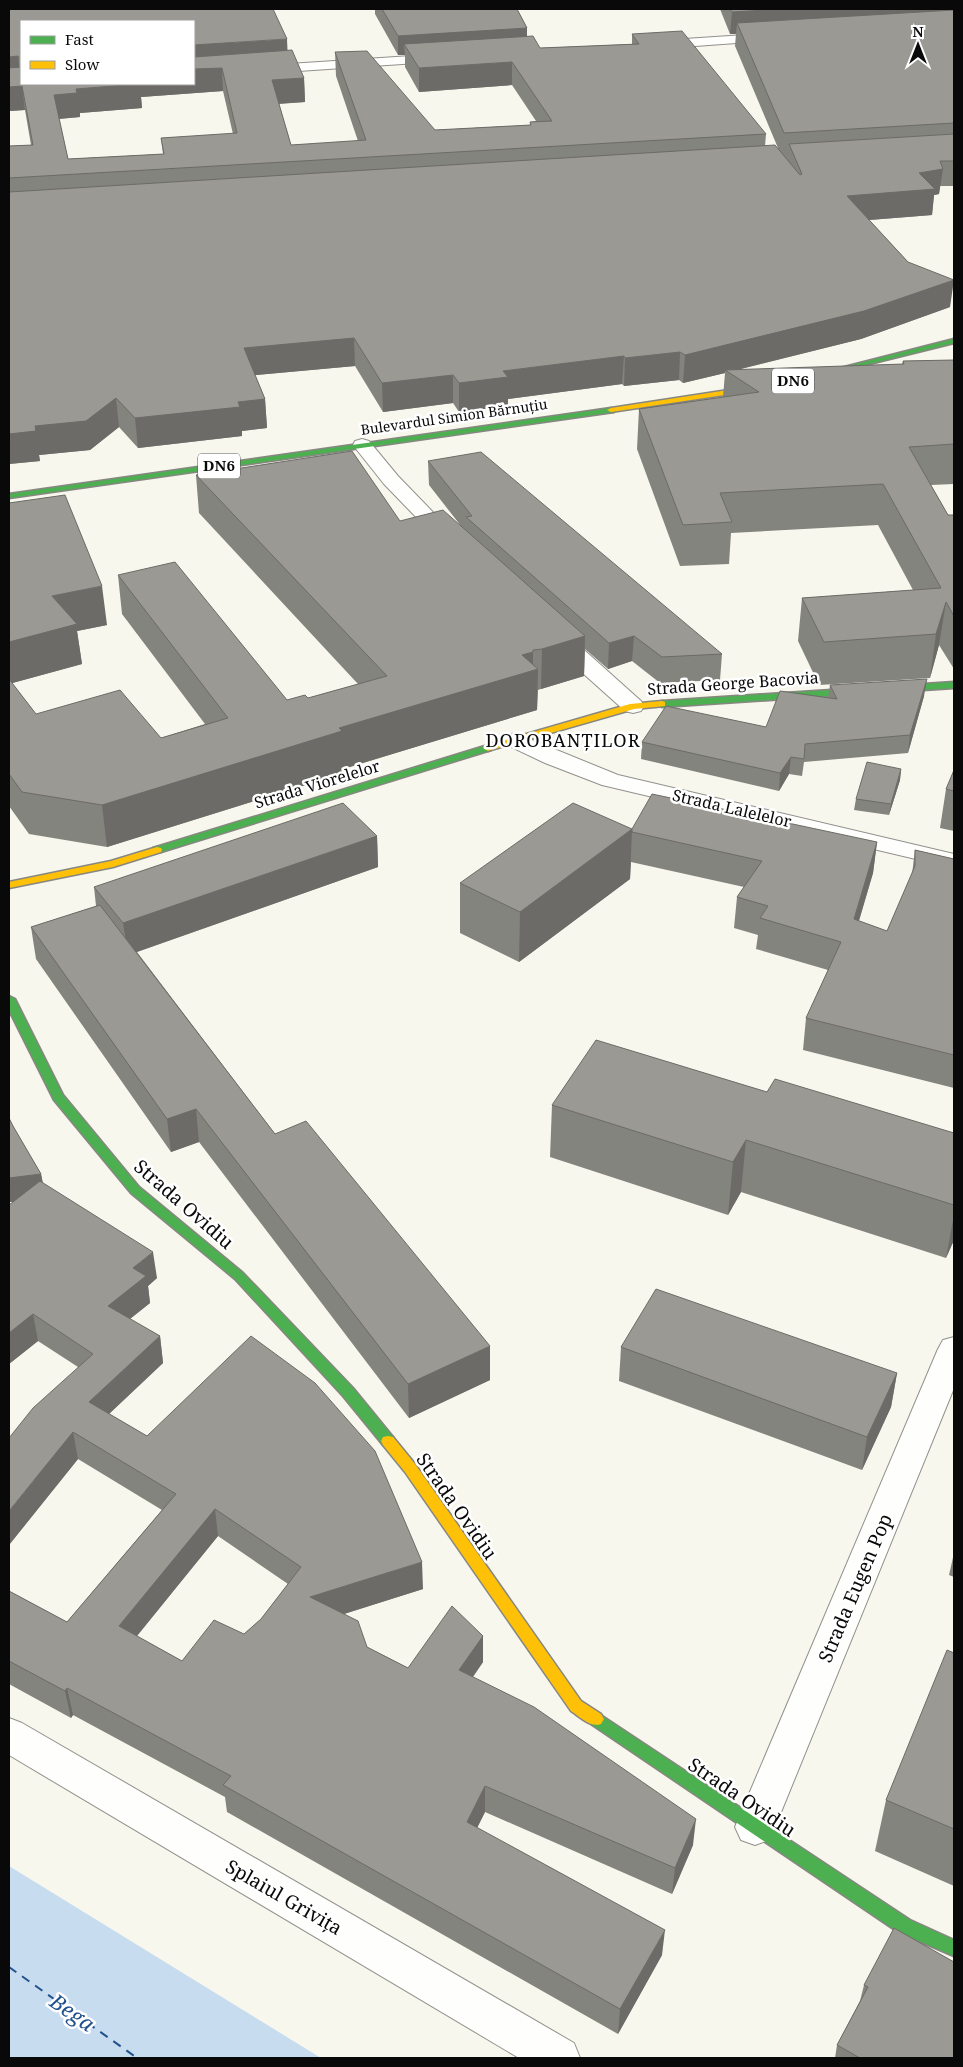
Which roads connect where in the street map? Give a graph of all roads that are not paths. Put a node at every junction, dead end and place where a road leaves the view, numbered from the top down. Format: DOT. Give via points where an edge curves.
graph roads {
  1 [pos="790,36"];
  2 [pos="637,46"];
  3 [pos="451,58"];
  4 [pos="195,74"];
  5 [pos="939,333"];
  6 [pos="954,341"];
  7 [pos="900,353"];
  8 [pos="806,378"];
  9 [pos="772,385"];
  10 [pos="362,445"];
  11 [pos="9,496"];
  12 [pos="467,556"];
  13 [pos="540,621"];
  14 [pos="954,685"];
  15 [pos="633,706"];
  16 [pos="515,740"];
  17 [pos="954,861"];
  18 [pos="9,885"];
  19 [pos="9,999"];
  20 [pos="954,1349"];
  21 [pos="9,1735"];
  22 [pos="755,1827"];
  23 [pos="954,1948"];
  24 [pos="559,2058"];
  1 -- 2 [label="street"];
  3 -- 4 [label="street"];
  5 -- 7 [label="street, DN6"];
  6 -- 7 [label="street, DN6"];
  7 -- 8 [label="street, DN6"];
  9 -- 10 [label="street, Bulevardul Simion Bărnuțiu / DN6"];
  10 -- 11 [label="street, Bulevardul Simion Bărnuțiu / DN6"];
  10 -- 12 [label="street" via="438,530"];
  13 -- 15 [label="street"];
  14 -- 15 [label="street, Strada George Bacovia"];
  15 -- 16 [label="street, Strada Viorelelor"];
  16 -- 17 [label="street, Strada Lalelelor" via="610,780"];
  16 -- 18 [label="street, Strada Viorelelor" via="113,864"];
  19 -- 22 [label="street, Strada Ovidiu" via="58,1097 135,1190 239,1276 348,1392 410,1468 576,1706"];
  20 -- 22 [label="street, Strada Eugen Pop"];
  21 -- 24 [label="street, Splaiul Grivița"];
  22 -- 23 [label="street, Strada Ovidiu" via="904,1926"];
}
